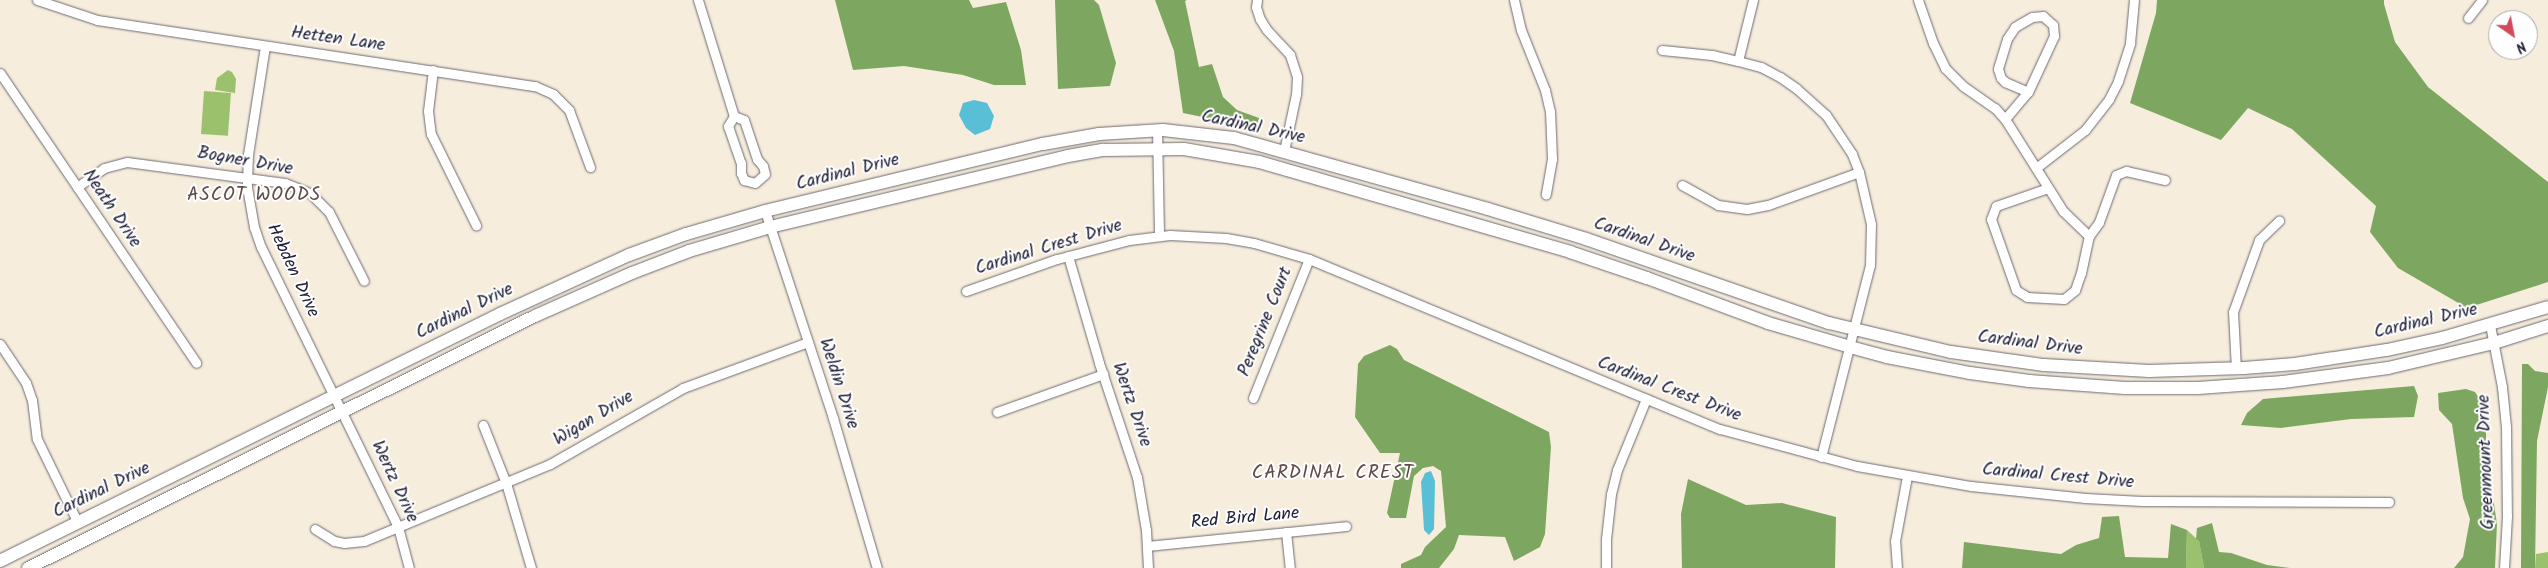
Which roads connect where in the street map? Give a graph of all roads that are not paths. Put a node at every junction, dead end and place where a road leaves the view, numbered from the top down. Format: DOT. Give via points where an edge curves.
graph roads {
  1 [pos="37,0"];
  2 [pos="698,0"];
  3 [pos="1257,0"];
  4 [pos="1514,0"];
  5 [pos="1753,0"];
  6 [pos="1918,0"];
  7 [pos="2134,0"];
  8 [pos="2482,0"];
  9 [pos="2468,18"];
  10 [pos="265,46"];
  11 [pos="1662,50"];
  12 [pos="1738,61"];
  13 [pos="433,70"];
  14 [pos="0,73"];
  15 [pos="2028,92"];
  16 [pos="734,116"];
  17 [pos="2005,119"];
  18 [pos="1157,130"];
  19 [pos="1157,148"];
  20 [pos="1284,152"];
  21 [pos="590,167"];
  22 [pos="2036,168"];
  23 [pos="1859,172"];
  24 [pos="246,176"];
  25 [pos="2165,180"];
  26 [pos="1682,185"];
  27 [pos="77,187"];
  28 [pos="2048,188"];
  29 [pos="1546,194"];
  30 [pos="765,212"];
  31 [pos="2279,221"];
  32 [pos="476,225"];
  33 [pos="770,227"];
  34 [pos="1159,236"];
  35 [pos="2089,236"];
  36 [pos="1068,256"];
  37 [pos="1309,259"];
  38 [pos="364,280"];
  39 [pos="966,291"];
  40 [pos="2548,308"];
  41 [pos="2490,325"];
  42 [pos="2548,326"];
  43 [pos="1854,330"];
  44 [pos="808,342"];
  45 [pos="2494,343"];
  46 [pos="0,344"];
  47 [pos="1850,347"];
  48 [pos="196,363"];
  49 [pos="2236,368"];
  50 [pos="1103,374"];
  51 [pos="334,396"];
  52 [pos="1252,398"];
  53 [pos="1646,399"];
  54 [pos="342,412"];
  55 [pos="997,412"];
  56 [pos="483,425"];
  57 [pos="1821,457"];
  58 [pos="1907,476"];
  59 [pos="506,482"];
  60 [pos="2388,502"];
  61 [pos="78,522"];
  62 [pos="1346,526"];
  63 [pos="398,527"];
  64 [pos="315,529"];
  65 [pos="1286,532"];
  66 [pos="1147,546"];
  67 [pos="0,561"];
  68 [pos="28,568"];
  69 [pos="409,568"];
  70 [pos="531,568"];
  71 [pos="878,568"];
  72 [pos="1148,568"];
  73 [pos="1290,568"];
  74 [pos="1606,568"];
  75 [pos="1897,568"];
  76 [pos="2504,568"];
  1 -- 10 [label="street, Hetten Lane" via="97,20"];
  2 -- 16 [label="street"];
  3 -- 20 [label="street" via="1260,19 1290,55 1297,77"];
  4 -- 29 [label="street" via="1521,30 1540,73 1550,111 1552,159"];
  5 -- 12 [label="street"];
  6 -- 17 [label="street" via="1932,43 1945,68"];
  7 -- 22 [label="street" via="2128,50 2109,99 2086,130"];
  8 -- 9 [label="street"];
  10 -- 13 [label="street, Hetten Lane"];
  10 -- 24 [label="street, Hebden Drive"];
  11 -- 12 [label="street"];
  12 -- 23 [label="street" via="1761,67 1780,77 1813,102 1840,134"];
  13 -- 21 [label="street, Hetten Lane" via="535,86 554,94 574,120"];
  13 -- 32 [label="street" via="428,111 431,134"];
  14 -- 27 [label="street, Neath Drive"];
  15 -- 15 [label="street" via="2054,36 2053,25 2043,16 2032,17 2015,27 2007,39 1998,69 2005,82"];
  15 -- 17 [label="street"];
  16 -- 16 [label="street" via="728,126 741,163 741,173 744,180 755,183 765,174 763,166 744,120"];
  17 -- 22 [label="street"];
  18 -- 19 [label="street"];
  18 -- 20 [label="main road, Cardinal Drive" via="1234,138"];
  18 -- 30 [label="main road, Cardinal Drive" via="1050,142"];
  19 -- 33 [label="main road, Cardinal Drive" via="1103,150 1068,156"];
  19 -- 34 [label="street"];
  19 -- 47 [label="main road, Cardinal Drive" via="1205,152 1259,162 1481,225 1647,278 1768,323"];
  20 -- 43 [label="main road, Cardinal Drive" via="1586,239"];
  22 -- 28 [label="street"];
  23 -- 26 [label="street" via="1768,205 1747,209 1718,205"];
  23 -- 43 [label="street" via="1868,203 1872,242 1866,288"];
  24 -- 27 [label="street, Bogner Drive" via="128,162 104,168"];
  24 -- 38 [label="street, Bogner Drive" via="298,187 320,202 336,223"];
  24 -- 51 [label="street, Hebden Drive" via="249,207 261,247"];
  25 -- 35 [label="street" via="2126,171 2116,175 2099,222"];
  27 -- 48 [label="street, Neath Drive"];
  28 -- 35 [label="street" via="2063,211"];
  28 -- 35 [label="street" via="1996,206 1992,214 1994,231 2016,290 2027,297 2064,298 2070,295 2081,273"];
  30 -- 33 [label="street, Weldin Drive"];
  30 -- 51 [label="main road, Cardinal Drive" via="686,234 574,279"];
  31 -- 49 [label="street" via="2259,240 2233,312"];
  33 -- 44 [label="street, Weldin Drive"];
  33 -- 54 [label="main road, Cardinal Drive" via="689,251 600,286"];
  34 -- 36 [label="street, Cardinal Crest Drive" via="1129,240"];
  34 -- 37 [label="street, Cardinal Crest Drive" via="1226,238"];
  36 -- 39 [label="street, Cardinal Crest Drive"];
  36 -- 50 [label="street, Wertz Drive"];
  37 -- 52 [label="street, Peregrine Court"];
  37 -- 53 [label="street, Cardinal Crest Drive"];
  40 -- 41 [label="main road, Cardinal Drive"];
  41 -- 45 [label="street, Greenmount Drive"];
  41 -- 49 [label="main road, Cardinal Drive" via="2387,350"];
  42 -- 45 [label="main road, Cardinal Drive"];
  43 -- 47 [label="street"];
  43 -- 49 [label="main road, Cardinal Drive" via="1951,352 2044,365 2149,371"];
  44 -- 59 [label="street, Wigan Drive" via="683,388 550,464"];
  44 -- 71 [label="street, Weldin Drive"];
  45 -- 47 [label="main road, Cardinal Drive" via="2350,374 2198,388 2125,388 2029,381 1970,373"];
  45 -- 76 [label="street, Greenmount Drive" via="2506,427"];
  46 -- 61 [label="street" via="26,383 32,400 36,439"];
  47 -- 57 [label="street"];
  50 -- 55 [label="street"];
  50 -- 66 [label="street, Wertz Drive" via="1137,477"];
  51 -- 54 [label="street, Hebden Drive"];
  51 -- 61 [label="main road, Cardinal Drive"];
  53 -- 57 [label="street, Cardinal Crest Drive" via="1720,429"];
  53 -- 74 [label="street" via="1617,470 1611,494"];
  54 -- 63 [label="street, Wertz Drive"];
  54 -- 68 [label="main road, Cardinal Drive"];
  56 -- 59 [label="street"];
  57 -- 58 [label="street, Cardinal Crest Drive"];
  58 -- 60 [label="street, Cardinal Crest Drive" via="2084,498"];
  58 -- 75 [label="street" via="1895,541"];
  59 -- 63 [label="street, Wigan Drive"];
  59 -- 70 [label="street"];
  61 -- 67 [label="main road, Cardinal Drive"];
  62 -- 65 [label="street, Red Bird Lane"];
  63 -- 64 [label="street, Wigan Drive" via="354,544 334,541"];
  63 -- 69 [label="street, Wertz Drive"];
  65 -- 66 [label="street, Red Bird Lane"];
  65 -- 73 [label="street"];
  66 -- 72 [label="street, Wertz Drive"];
}
